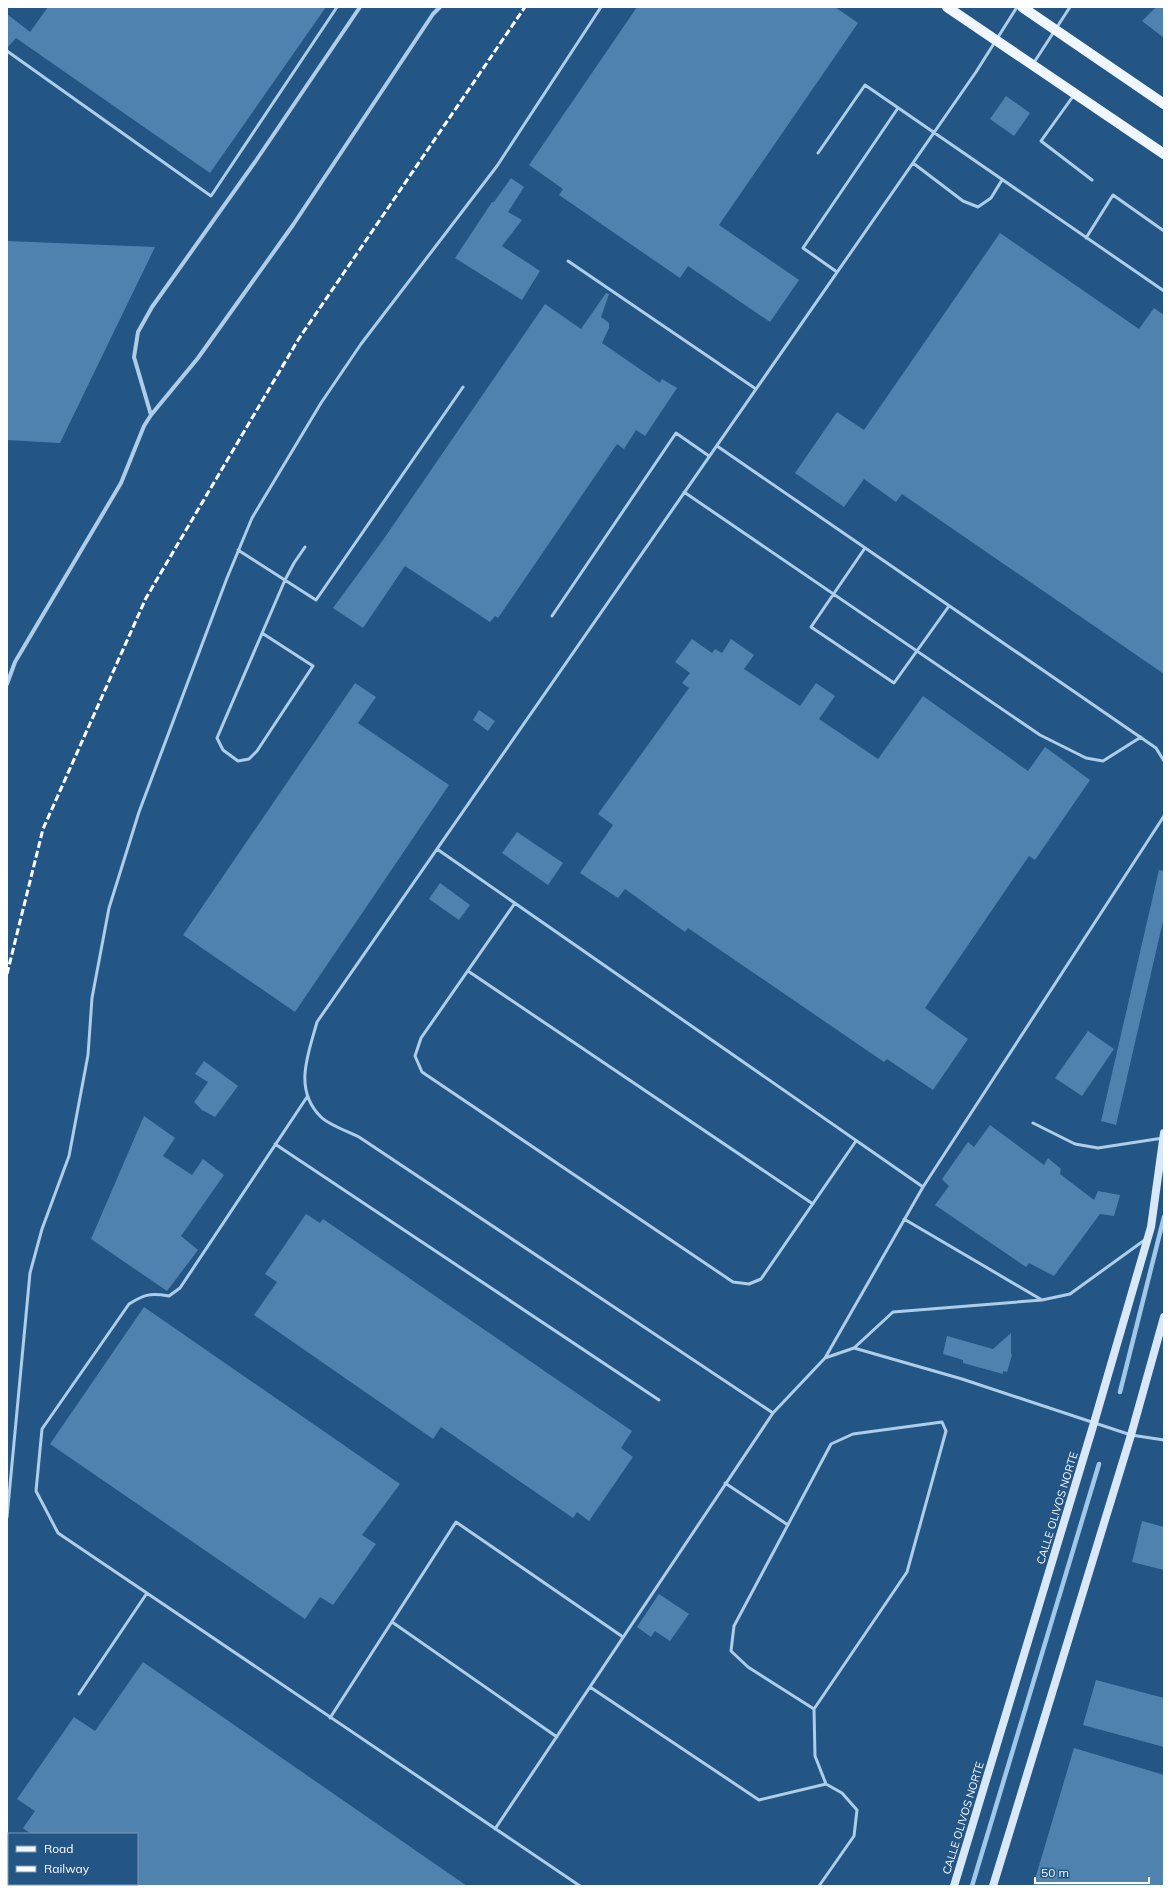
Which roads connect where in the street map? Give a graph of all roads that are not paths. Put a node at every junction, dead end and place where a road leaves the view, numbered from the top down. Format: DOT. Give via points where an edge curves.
graph roads {
  1 [pos="337,7"];
  2 [pos="360,7"];
  3 [pos="440,7"];
  4 [pos="601,7"];
  5 [pos="947,7"];
  6 [pos="1017,7"];
  7 [pos="1022,7"];
  8 [pos="1070,7"];
  9 [pos="1055,30"];
  10 [pos="996,40"];
  11 [pos="7,51"];
  12 [pos="1032,65"];
  13 [pos="1075,94"];
  14 [pos="1164,104"];
  15 [pos="898,108"];
  16 [pos="934,133"];
  17 [pos="818,153"];
  18 [pos="1164,154"];
  19 [pos="913,163"];
  20 [pos="1002,180"];
  21 [pos="1092,180"];
  22 [pos="1164,231"];
  23 [pos="1086,238"];
  24 [pos="568,261"];
  25 [pos="837,272"];
  26 [pos="1164,291"];
  27 [pos="463,387"];
  28 [pos="756,389"];
  29 [pos="151,415"];
  30 [pos="717,446"];
  31 [pos="709,456"];
  32 [pos="684,492"];
  33 [pos="305,547"];
  34 [pos="865,548"];
  35 [pos="238,550"];
  36 [pos="285,580"];
  37 [pos="834,594"];
  38 [pos="949,606"];
  39 [pos="552,616"];
  40 [pos="262,633"];
  41 [pos="917,651"];
  42 [pos="7,684"];
  43 [pos="1140,737"];
  44 [pos="1164,761"];
  45 [pos="1164,816"];
  46 [pos="437,849"];
  47 [pos="515,903"];
  48 [pos="468,971"];
  49 [pos="307,1097"];
  50 [pos="1033,1123"];
  51 [pos="1163,1136"];
  52 [pos="856,1142"];
  53 [pos="276,1144"];
  54 [pos="923,1187"];
  55 [pos="812,1204"];
  56 [pos="904,1219"];
  57 [pos="1147,1238"];
  58 [pos="1042,1300"];
  59 [pos="1164,1317"];
  60 [pos="854,1348"];
  61 [pos="825,1358"];
  62 [pos="660,1400"];
  63 [pos="773,1413"];
  64 [pos="1094,1423"];
  65 [pos="1131,1436"];
  66 [pos="1164,1440"];
  67 [pos="725,1483"];
  68 [pos="7,1517"];
  69 [pos="788,1525"];
  70 [pos="147,1593"];
  71 [pos="392,1622"];
  72 [pos="623,1637"];
  73 [pos="590,1687"];
  74 [pos="79,1694"];
  75 [pos="814,1709"];
  76 [pos="330,1718"];
  77 [pos="557,1736"];
  78 [pos="826,1784"];
  79 [pos="495,1829"];
  80 [pos="580,1886"];
  81 [pos="819,1886"];
  82 [pos="954,1886"];
  83 [pos="993,1886"];
  1 -- 11 [label="lane" via="211,196"];
  2 -- 29 [label="street" via="255,162 152,307 138,332 134,357"];
  3 -- 29 [label="street" via="289,231 198,358"];
  4 -- 35 [label="lane" via="497,166 361,344 330,390 252,518"];
  5 -- 10 [label="main road"];
  6 -- 10 [label="lane"];
  7 -- 9 [label="main road"];
  8 -- 9 [label="lane"];
  9 -- 12 [label="lane"];
  9 -- 14 [label="main road"];
  10 -- 12 [label="main road"];
  10 -- 16 [label="lane"];
  12 -- 13 [label="main road"];
  13 -- 18 [label="main road"];
  13 -- 21 [label="lane" via="1041,141"];
  15 -- 16 [label="lane"];
  15 -- 17 [label="lane" via="865,85"];
  15 -- 25 [label="lane" via="803,248"];
  16 -- 19 [label="lane"];
  16 -- 20 [label="lane"];
  19 -- 20 [label="lane" via="963,202 978,207 991,198"];
  19 -- 25 [label="lane"];
  20 -- 23 [label="lane"];
  22 -- 23 [label="lane" via="1113,195"];
  23 -- 26 [label="lane"];
  24 -- 28 [label="lane"];
  25 -- 28 [label="lane"];
  27 -- 36 [label="lane" via="316,600"];
  28 -- 30 [label="lane"];
  29 -- 42 [label="street" via="121,483 16,662"];
  30 -- 31 [label="lane"];
  30 -- 34 [label="lane"];
  31 -- 32 [label="lane"];
  31 -- 39 [label="lane" via="676,433"];
  32 -- 37 [label="lane"];
  32 -- 46 [label="lane"];
  33 -- 36 [label="lane"];
  34 -- 37 [label="lane"];
  34 -- 38 [label="lane"];
  35 -- 36 [label="lane"];
  35 -- 68 [label="lane" via="139,812 109,908 92,998 88,1056 69,1156 42,1229 30,1273"];
  36 -- 40 [label="lane"];
  37 -- 41 [label="lane"];
  37 -- 41 [label="lane" via="812,627 894,683"];
  38 -- 41 [label="lane"];
  38 -- 43 [label="lane"];
  40 -- 40 [label="lane" via="216,738 223,750 238,761 249,759 257,751 313,666"];
  41 -- 43 [label="lane" via="1040,735 1086,758 1103,761"];
  43 -- 44 [label="lane" via="1156,748"];
  45 -- 54 [label="lane"];
  46 -- 47 [label="lane"];
  46 -- 49 [label="lane" via="317,1022 304,1071"];
  47 -- 48 [label="lane"];
  47 -- 52 [label="lane"];
  48 -- 55 [label="lane"];
  48 -- 55 [label="lane" via="422,1038 415,1056 422,1072 429,1077 733,1282 750,1284 761,1278"];
  49 -- 53 [label="lane"];
  49 -- 63 [label="lane" via="322,1118 359,1137"];
  50 -- 51 [label="lane" via="1075,1144 1098,1148"];
  51 -- 57 [label="main road, CALLE OLIVOS NORTE" via="1156,1204"];
  52 -- 54 [label="lane"];
  52 -- 55 [label="lane"];
  53 -- 62 [label="lane"];
  53 -- 70 [label="lane" via="180,1288 169,1296 143,1295 129,1304 42,1429 36,1491 58,1534"];
  54 -- 56 [label="lane"];
  56 -- 58 [label="lane"];
  56 -- 61 [label="lane"];
  57 -- 58 [label="lane" via="1070,1294"];
  57 -- 64 [label="main road, CALLE OLIVOS NORTE"];
  58 -- 60 [label="lane" via="893,1312"];
  59 -- 65 [label="main road"];
  60 -- 61 [label="lane"];
  60 -- 64 [label="lane" via="962,1379"];
  61 -- 63 [label="lane"];
  63 -- 67 [label="lane"];
  64 -- 65 [label="lane"];
  64 -- 82 [label="main road, CALLE OLIVOS NORTE"];
  65 -- 66 [label="lane"];
  65 -- 83 [label="main road"];
  67 -- 69 [label="lane"];
  67 -- 72 [label="lane"];
  69 -- 75 [label="lane" via="734,1626 731,1651 748,1667"];
  69 -- 75 [label="lane" via="831,1444 852,1434 942,1422 946,1430 907,1572"];
  70 -- 74 [label="lane"];
  70 -- 76 [label="lane"];
  71 -- 72 [label="lane" via="456,1522"];
  71 -- 76 [label="lane"];
  71 -- 77 [label="lane"];
  72 -- 73 [label="lane"];
  73 -- 77 [label="lane"];
  73 -- 78 [label="lane" via="759,1800"];
  75 -- 78 [label="lane" via="815,1756"];
  76 -- 79 [label="lane"];
  77 -- 79 [label="lane"];
  78 -- 81 [label="lane" via="842,1793 857,1810 854,1836"];
  79 -- 80 [label="lane"];
}
